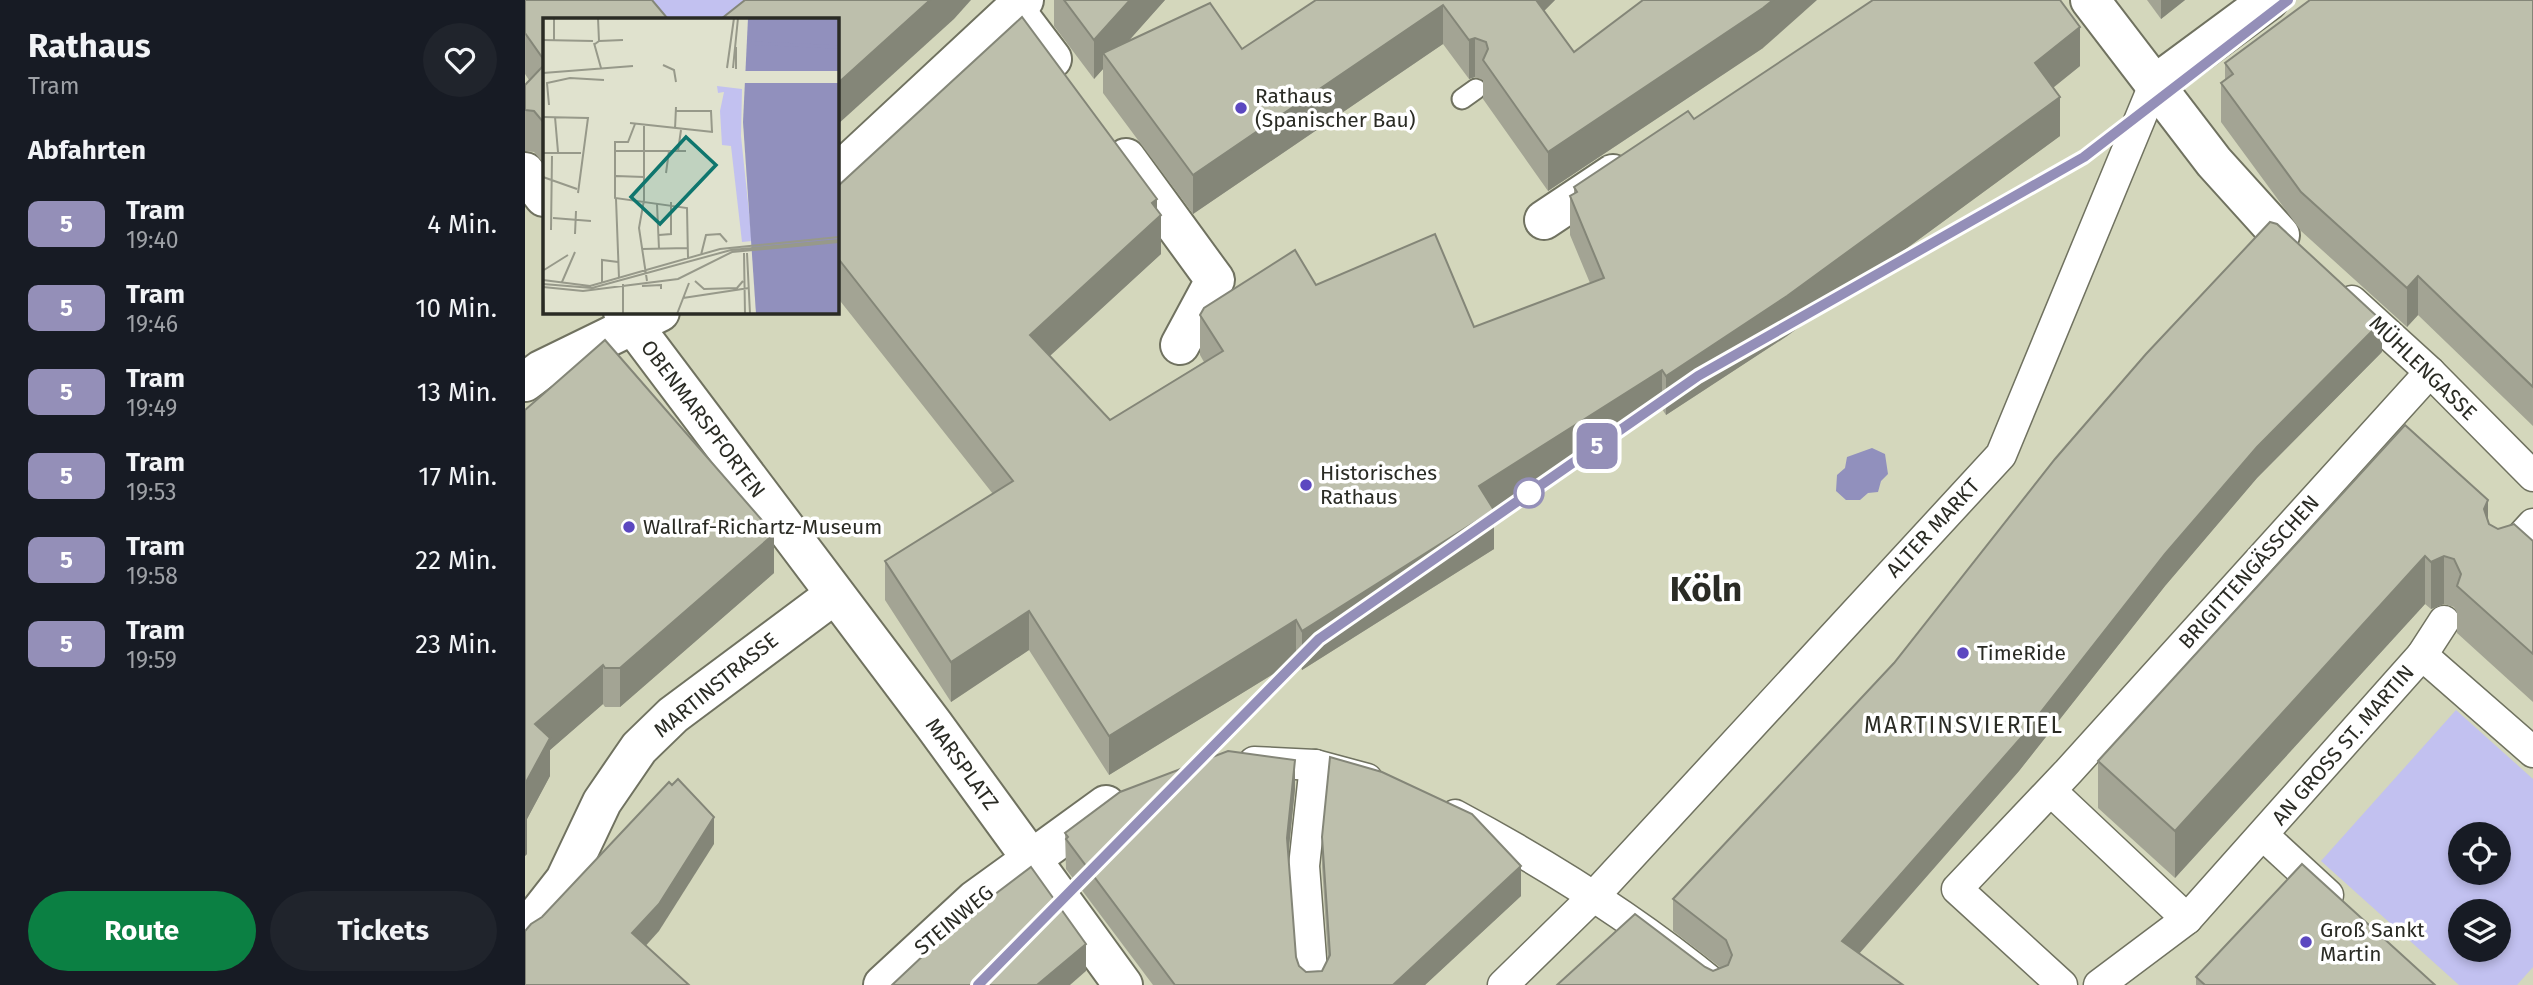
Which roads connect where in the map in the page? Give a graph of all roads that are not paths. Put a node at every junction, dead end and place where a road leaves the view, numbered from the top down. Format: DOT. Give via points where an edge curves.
graph roads {
  1 [pos="2090,0"];
  2 [pos="2269,0"];
  3 [pos="1019,5"];
  4 [pos="1071,85"];
  5 [pos="2154,85"];
  6 [pos="1103,128"];
  7 [pos="1643,154"];
  8 [pos="525,172"];
  9 [pos="838,173"];
  10 [pos="543,196"];
  11 [pos="1545,220"];
  12 [pos="2292,246"];
  13 [pos="2334,284"];
  14 [pos="639,316"];
  15 [pos="1179,345"];
  16 [pos="2430,372"];
  17 [pos="525,382"];
  18 [pos="2533,475"];
  19 [pos="2533,524"];
  20 [pos="2501,559"];
  21 [pos="834,594"];
  22 [pos="2444,621"];
  23 [pos="2422,655"];
  24 [pos="2533,752"];
  25 [pos="1227,761"];
  26 [pos="1315,765"];
  27 [pos="2060,782"];
  28 [pos="1397,790"];
  29 [pos="1118,800"];
  30 [pos="1433,804"];
  31 [pos="2264,836"];
  32 [pos="1031,860"];
  33 [pos="1594,896"];
  34 [pos="2345,911"];
  35 [pos="2187,919"];
  36 [pos="525,932"];
  37 [pos="883,985"];
  38 [pos="1123,985"];
  39 [pos="1313,985"];
  40 [pos="1503,985"];
  41 [pos="1715,985"];
  42 [pos="2061,985"];
  43 [pos="2099,985"];
  1 -- 5 [label="street"];
  2 -- 5 [label="street"];
  3 -- 4 [label="street"];
  3 -- 9 [label="street"];
  5 -- 12 [label="street" via="2214,162"];
  5 -- 33 [label="street, ALTER MARKT" via="2001,455"];
  6 -- 15 [label="street" via="1215,281"];
  7 -- 11 [label="street"];
  8 -- 10 [label="street"];
  13 -- 16 [label="street, MÜHLENGASSE"];
  14 -- 17 [label="street"];
  14 -- 21 [label="street, OBENMARSPFORTEN"];
  16 -- 18 [label="street, MÜHLENGASSE"];
  16 -- 27 [label="street, BRIGITTENGÄSSCHEN"];
  19 -- 20 [label="street"];
  21 -- 32 [label="street, MARSPLATZ"];
  21 -- 36 [label="street, MARTINSTRASSE" via="673,715 639,748 602,802 565,880"];
  22 -- 23 [label="street, AN GROSS ST. MARTIN"];
  23 -- 24 [label="street, AN GROSS ST. MARTIN"];
  23 -- 31 [label="street, AN GROSS ST. MARTIN"];
  25 -- 26 [label="street"];
  26 -- 28 [label="street"];
  26 -- 39 [label="street" via="1304,866"];
  27 -- 35 [label="street"];
  27 -- 42 [label="street" via="1957,889"];
  29 -- 32 [label="street"];
  30 -- 33 [label="street"];
  31 -- 34 [label="street, AN GROSS ST. MARTIN"];
  31 -- 35 [label="street, AN GROSS ST. MARTIN"];
  32 -- 37 [label="street, STEINWEG" via="975,900"];
  32 -- 38 [label="street, MARSPLATZ"];
  33 -- 40 [label="street, ALTER MARKT"];
  33 -- 41 [label="street" via="1662,941"];
  35 -- 43 [label="street, AN GROSS ST. MARTIN"];
}
